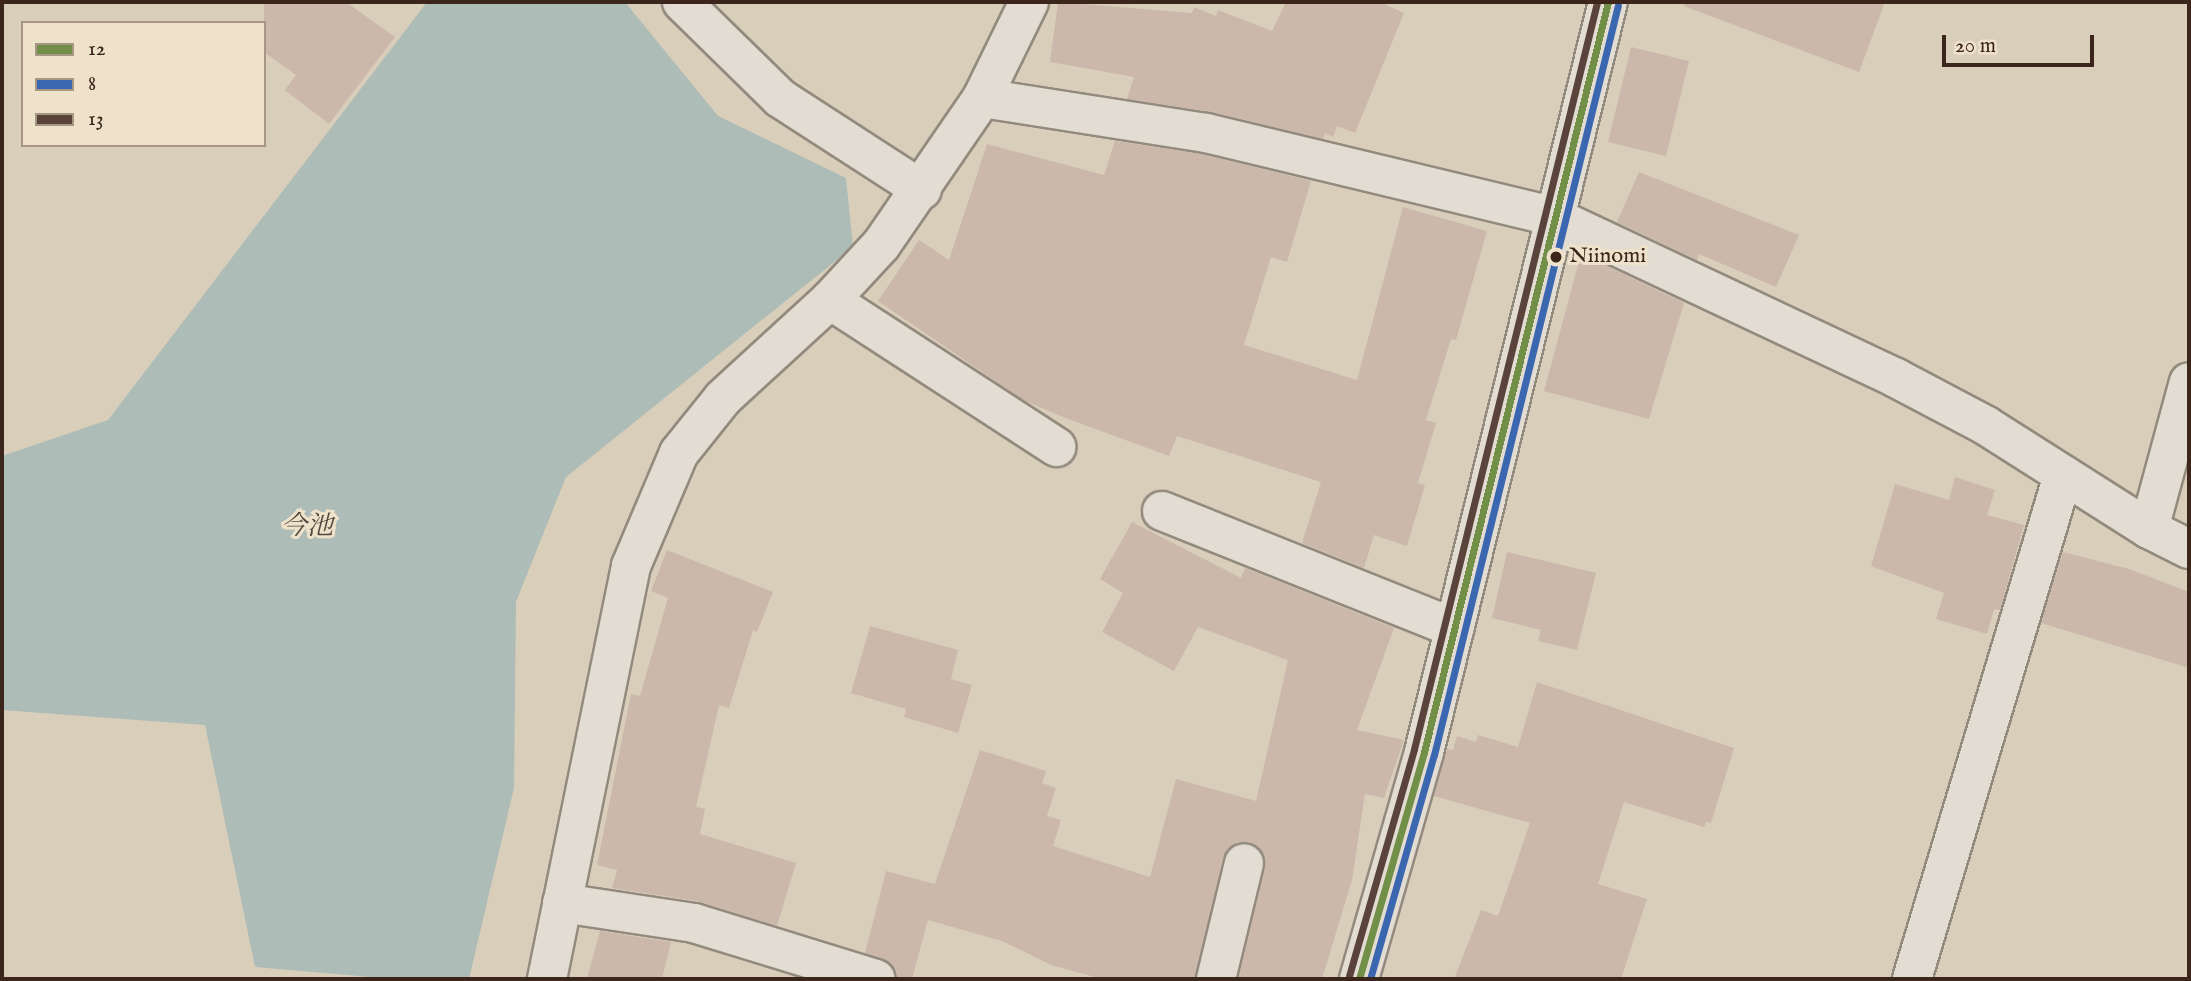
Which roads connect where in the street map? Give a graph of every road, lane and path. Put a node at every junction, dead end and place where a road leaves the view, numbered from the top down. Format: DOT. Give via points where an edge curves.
graph roads {
  1 [pos="682,2"];
  2 [pos="1029,2"];
  3 [pos="1608,2"];
  4 [pos="982,97"];
  5 [pos="922,190"];
  6 [pos="1552,216"];
  7 [pos="830,300"];
  8 [pos="2189,382"];
  9 [pos="1056,447"];
  10 [pos="2063,475"];
  11 [pos="1162,511"];
  12 [pos="2148,529"];
  13 [pos="2189,549"];
  14 [pos="1454,628"];
  15 [pos="1244,863"];
  16 [pos="562,903"];
  17 [pos="547,979"];
  18 [pos="876,979"];
  19 [pos="1216,979"];
  20 [pos="1359,979"];
  21 [pos="1912,979"];
  1 -- 5 [label="street" via="780,98"];
  2 -- 4 [label="street"];
  3 -- 6 [label="street"];
  4 -- 5 [label="street"];
  4 -- 6 [label="street" via="1206,133"];
  5 -- 7 [label="street" via="881,245"];
  6 -- 10 [label="street" via="1896,378"];
  6 -- 14 [label="street"];
  7 -- 9 [label="street"];
  7 -- 16 [label="street" via="723,398 679,453 653,508 631,566 617,624"];
  8 -- 12 [label="street"];
  10 -- 12 [label="street"];
  10 -- 21 [label="street"];
  11 -- 14 [label="street"];
  12 -- 13 [label="street"];
  14 -- 20 [label="street"];
  15 -- 19 [label="street"];
  16 -- 17 [label="street"];
  16 -- 18 [label="street" via="694,923"];
}
